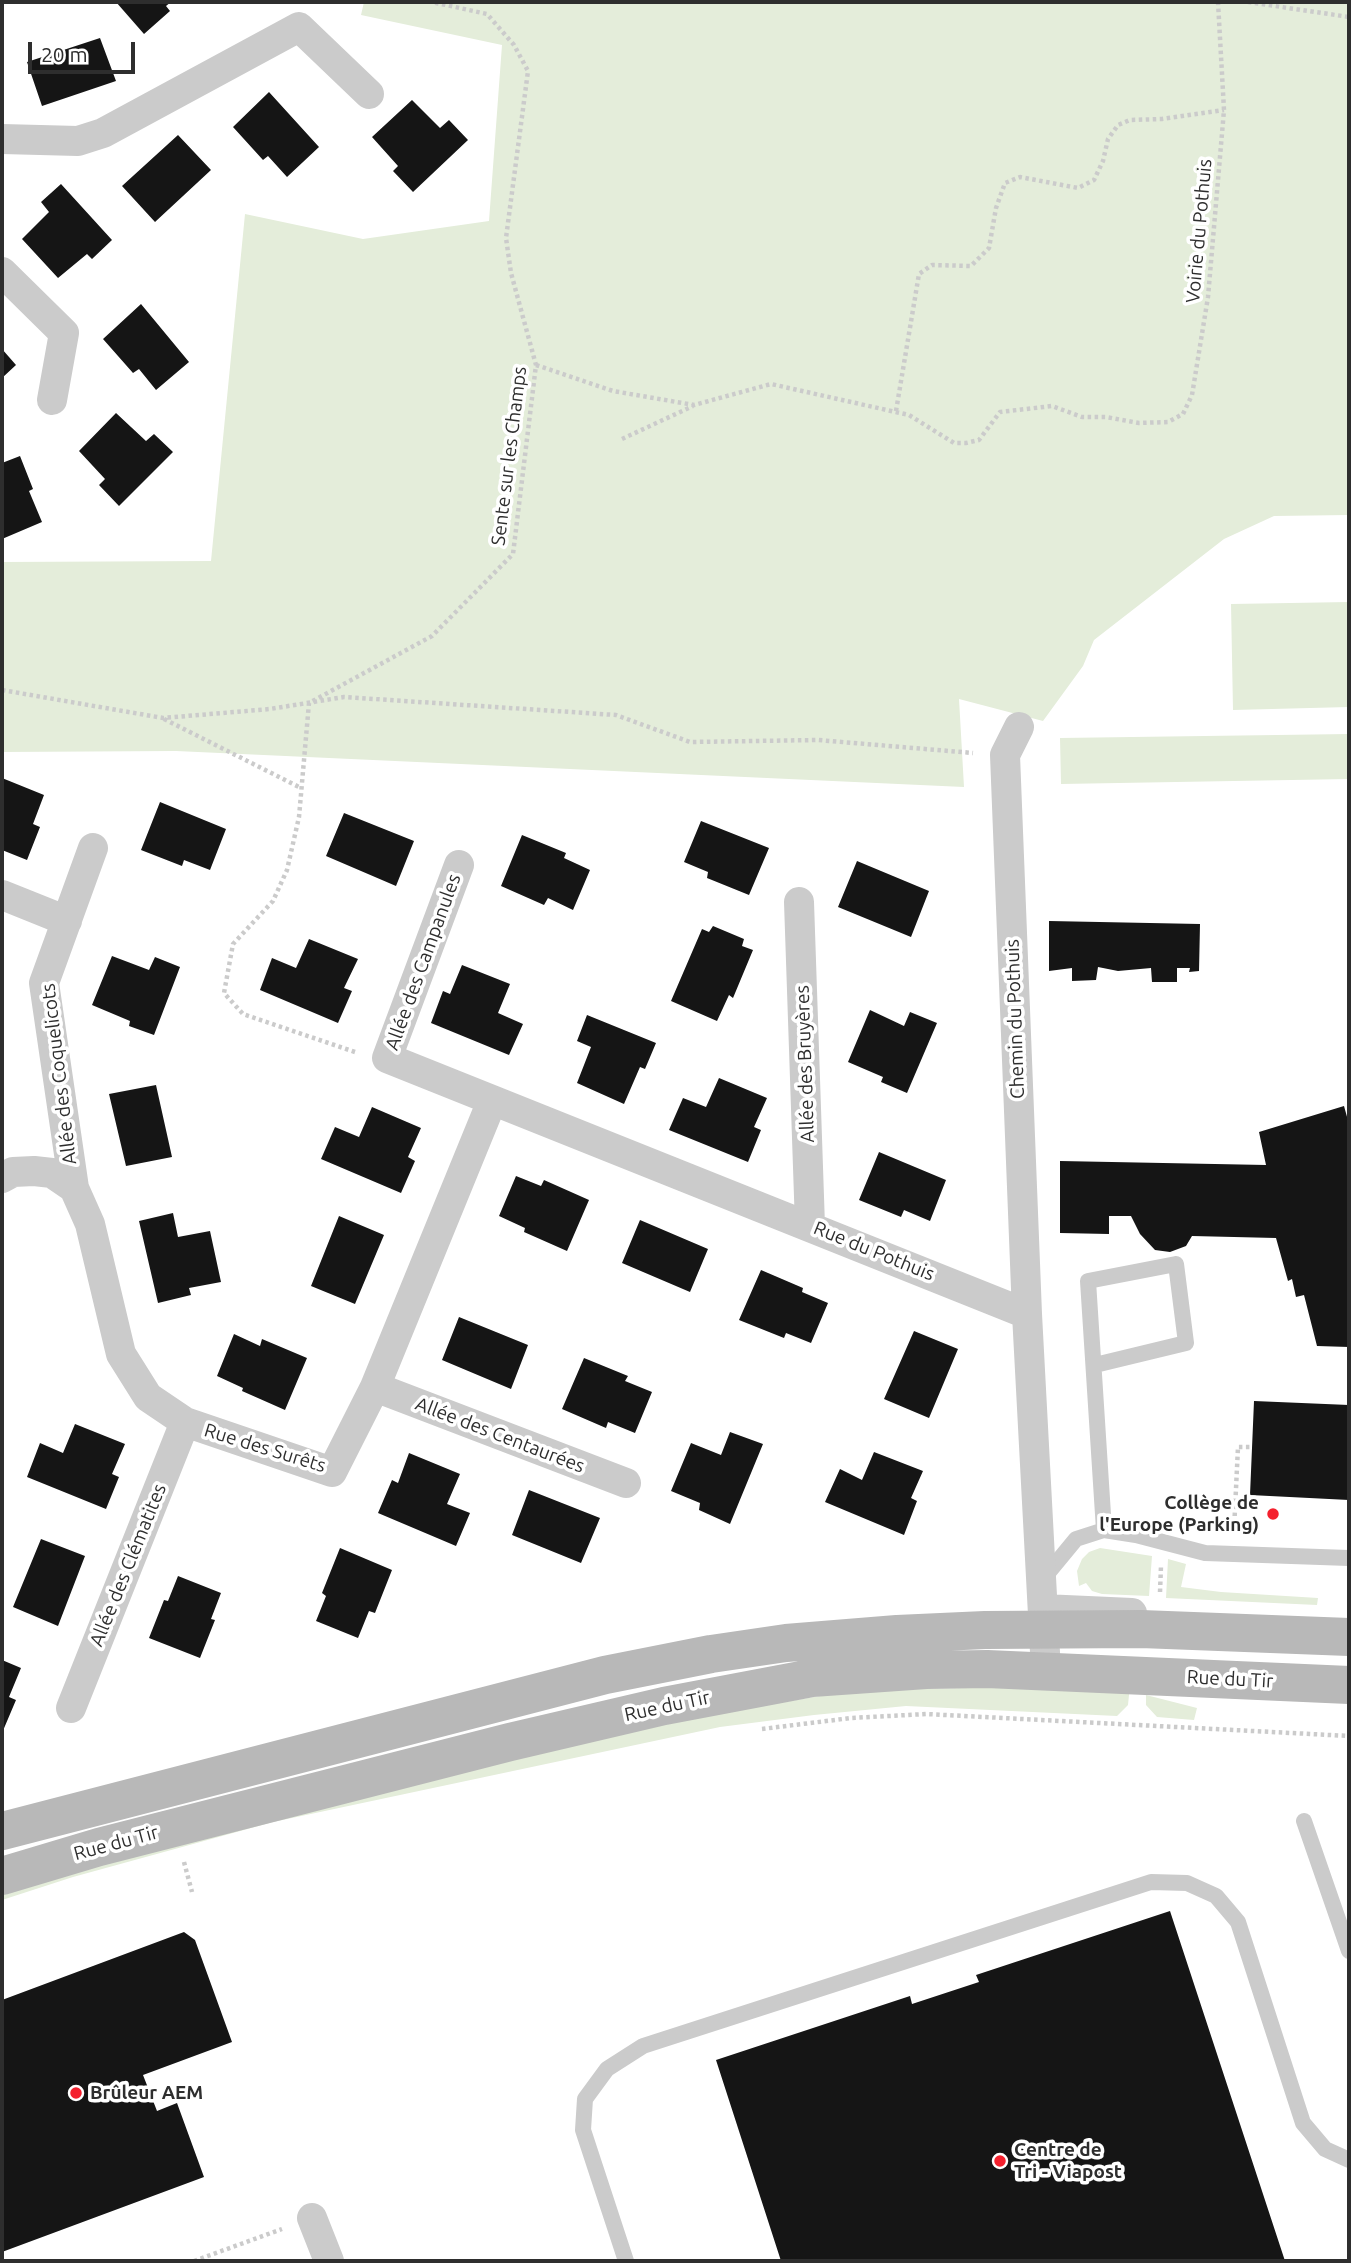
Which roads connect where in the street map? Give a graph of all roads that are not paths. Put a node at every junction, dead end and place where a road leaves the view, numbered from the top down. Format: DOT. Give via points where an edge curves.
graph roads {
  1 [pos="369,93"];
  2 [pos="2,139"];
  3 [pos="2,272"];
  4 [pos="52,400"];
  5 [pos="1018,727"];
  6 [pos="93,848"];
  7 [pos="459,865"];
  8 [pos="2,895"];
  9 [pos="799,902"];
  10 [pos="67,921"];
  11 [pos="387,1058"];
  12 [pos="492,1101"];
  13 [pos="2,1178"];
  14 [pos="74,1188"];
  15 [pos="810,1226"];
  16 [pos="1027,1314"];
  17 [pos="1094,1365"];
  18 [pos="375,1387"];
  19 [pos="185,1422"];
  20 [pos="626,1483"];
  21 [pos="1104,1530"];
  22 [pos="1349,1558"];
  23 [pos="1043,1607"];
  24 [pos="1287,1635"];
  25 [pos="1349,1637"];
  26 [pos="1046,1671"];
  27 [pos="1349,1685"];
  28 [pos="71,1708"];
  29 [pos="627,1715"];
  30 [pos="1304,1821"];
  31 [pos="2,1830"];
  32 [pos="2,1876"];
  33 [pos="1349,1951"];
  34 [pos="1349,2160"];
  35 [pos="312,2218"];
  36 [pos="329,2261"];
  37 [pos="626,2261"];
  1 -- 2 [label="street" via="299,27 103,133 78,141"];
  3 -- 4 [label="street" via="64,332"];
  5 -- 16 [label="street, Chemin du Pothuis" via="1005,755"];
  6 -- 10 [label="street, Allée des Coquelicots"];
  7 -- 11 [label="street, Allée des Campanules"];
  8 -- 10 [label="street"];
  9 -- 15 [label="street, Allée des Bruyères"];
  10 -- 14 [label="street, Allée des Coquelicots" via="44,983"];
  11 -- 12 [label="street, Rue du Pothuis"];
  12 -- 15 [label="street, Rue du Pothuis"];
  12 -- 18 [label="street, Rue des Surêts"];
  13 -- 14 [label="street" via="13,1172 34,1171 52,1174"];
  14 -- 19 [label="street, Rue des Surêts" via="90,1224 121,1354 148,1397"];
  15 -- 16 [label="street, Rue du Pothuis"];
  16 -- 23 [label="street"];
  17 -- 17 [label="lane" via="1088,1280 1177,1264 1186,1343"];
  17 -- 21 [label="lane"];
  18 -- 19 [label="street, Rue des Surêts" via="332,1472"];
  18 -- 20 [label="street, Allée des Centaurées"];
  19 -- 28 [label="street, Allée des Clématites"];
  21 -- 22 [label="lane" via="1205,1553"];
  21 -- 23 [label="lane" via="1076,1539"];
  23 -- 24 [label="main road" via="1172,1629"];
  23 -- 24 [label="street" via="1118,1612 1158,1607 1247,1619"];
  23 -- 26 [label="street"];
  23 -- 29 [label="street" via="976,1656 769,1670 686,1687"];
  23 -- 31 [label="main road" via="897,1634 711,1654 605,1675"];
  24 -- 25 [label="main road"];
  26 -- 27 [label="main road, Rue du Tir"];
  26 -- 29 [label="main road, Rue du Tir" via="926,1670 812,1678"];
  29 -- 32 [label="main road, Rue du Tir" via="112,1843"];
  30 -- 33 [label="lane"];
  34 -- 37 [label="lane" via="1325,2149 1303,2123 1238,1922 1216,1896 1187,1882 1151,1882 643,2046 607,2069 585,2099 583,2130"];
  35 -- 36 [label="street"];
}
